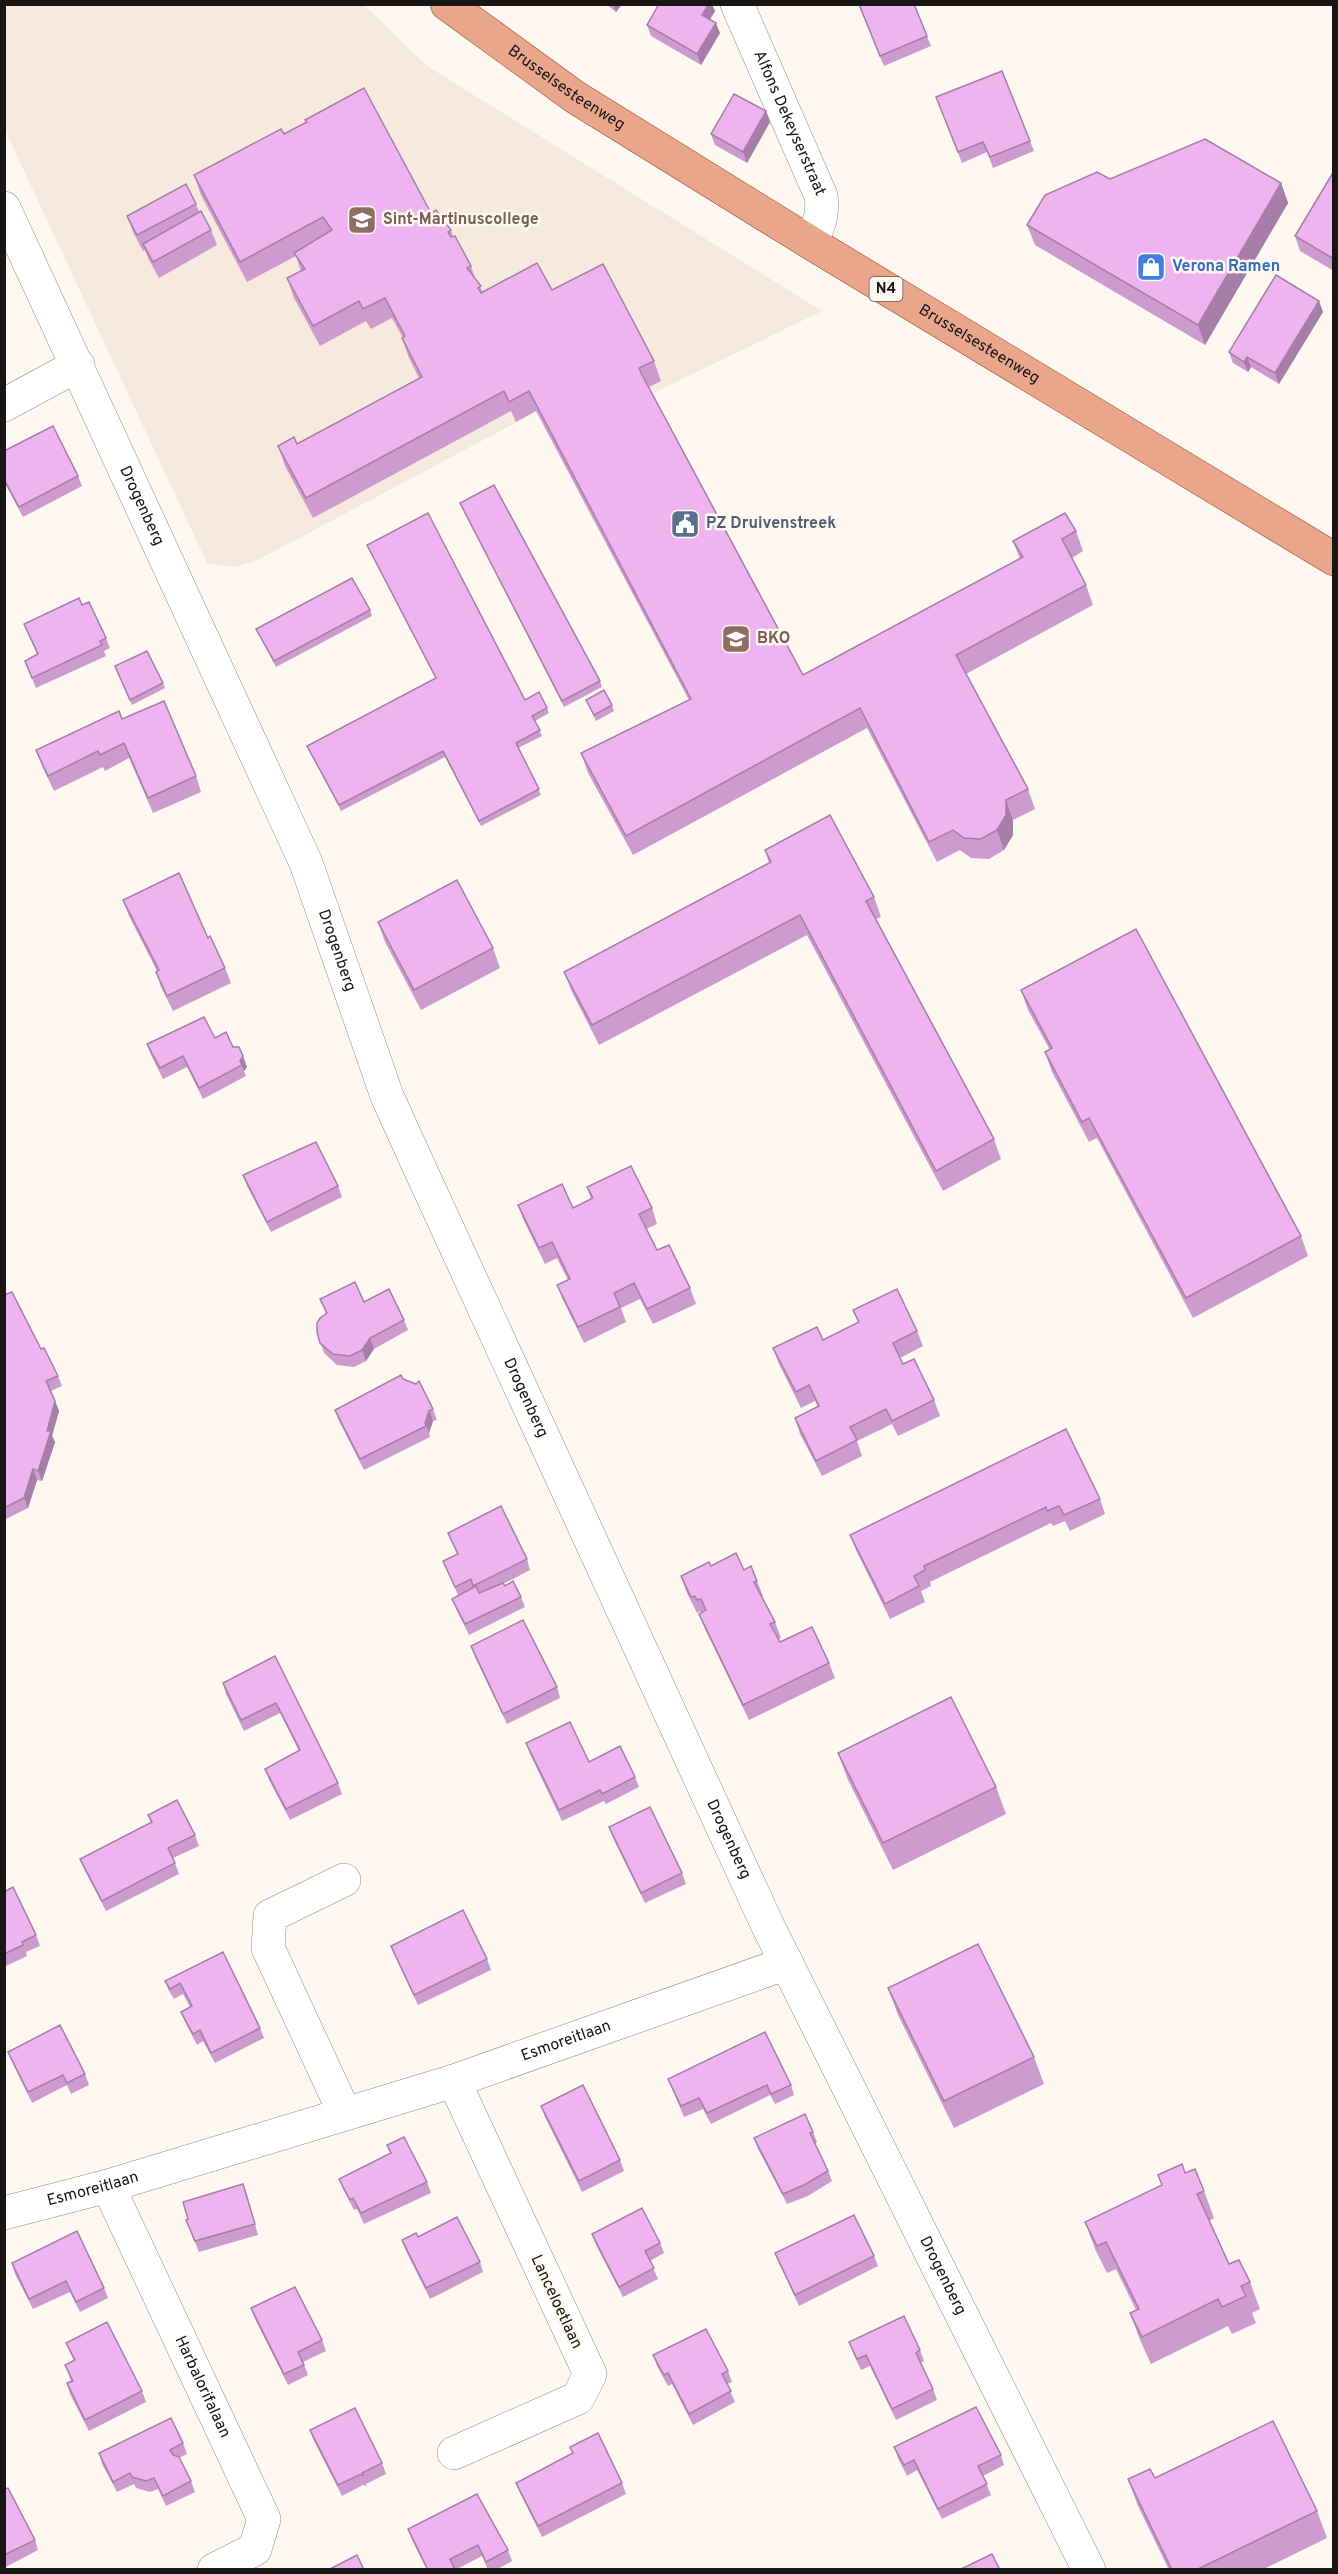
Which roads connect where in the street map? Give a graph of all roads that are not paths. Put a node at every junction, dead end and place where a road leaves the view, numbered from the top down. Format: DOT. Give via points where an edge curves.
graph roads {
  1 [pos="447,4"];
  2 [pos="737,4"];
  3 [pos="4,208"];
  4 [pos="811,243"];
  5 [pos="78,365"];
  6 [pos="4,405"];
  7 [pos="1334,559"];
  8 [pos="344,1880"];
  9 [pos="787,1963"];
  10 [pos="454,2081"];
  11 [pos="345,2114"];
  12 [pos="108,2186"];
  13 [pos="7,2207"];
  14 [pos="453,2453"];
  15 [pos="214,2570"];
  16 [pos="1089,2570"];
  1 -- 4 [label="main road, Brusselsesteenweg / N4" via="566,92"];
  2 -- 4 [label="street, Alfons Dekeyserstraat" via="821,195 821,219"];
  3 -- 5 [label="street, Drogenberg"];
  4 -- 7 [label="main road, Brusselsesteenweg / N4"];
  5 -- 6 [label="street"];
  5 -- 9 [label="street, Drogenberg" via="306,863 387,1096"];
  8 -- 11 [label="street" via="270,1916 268,1948"];
  9 -- 10 [label="street, Esmoreitlaan"];
  9 -- 16 [label="street, Drogenberg"];
  10 -- 11 [label="street, Esmoreitlaan"];
  10 -- 14 [label="street, Lanceloetlaan" via="590,2374 578,2398"];
  11 -- 12 [label="street, Esmoreitlaan"];
  12 -- 13 [label="street, Esmoreitlaan"];
  12 -- 15 [label="street, Harbalorifalaan" via="264,2519 255,2549"];
}
